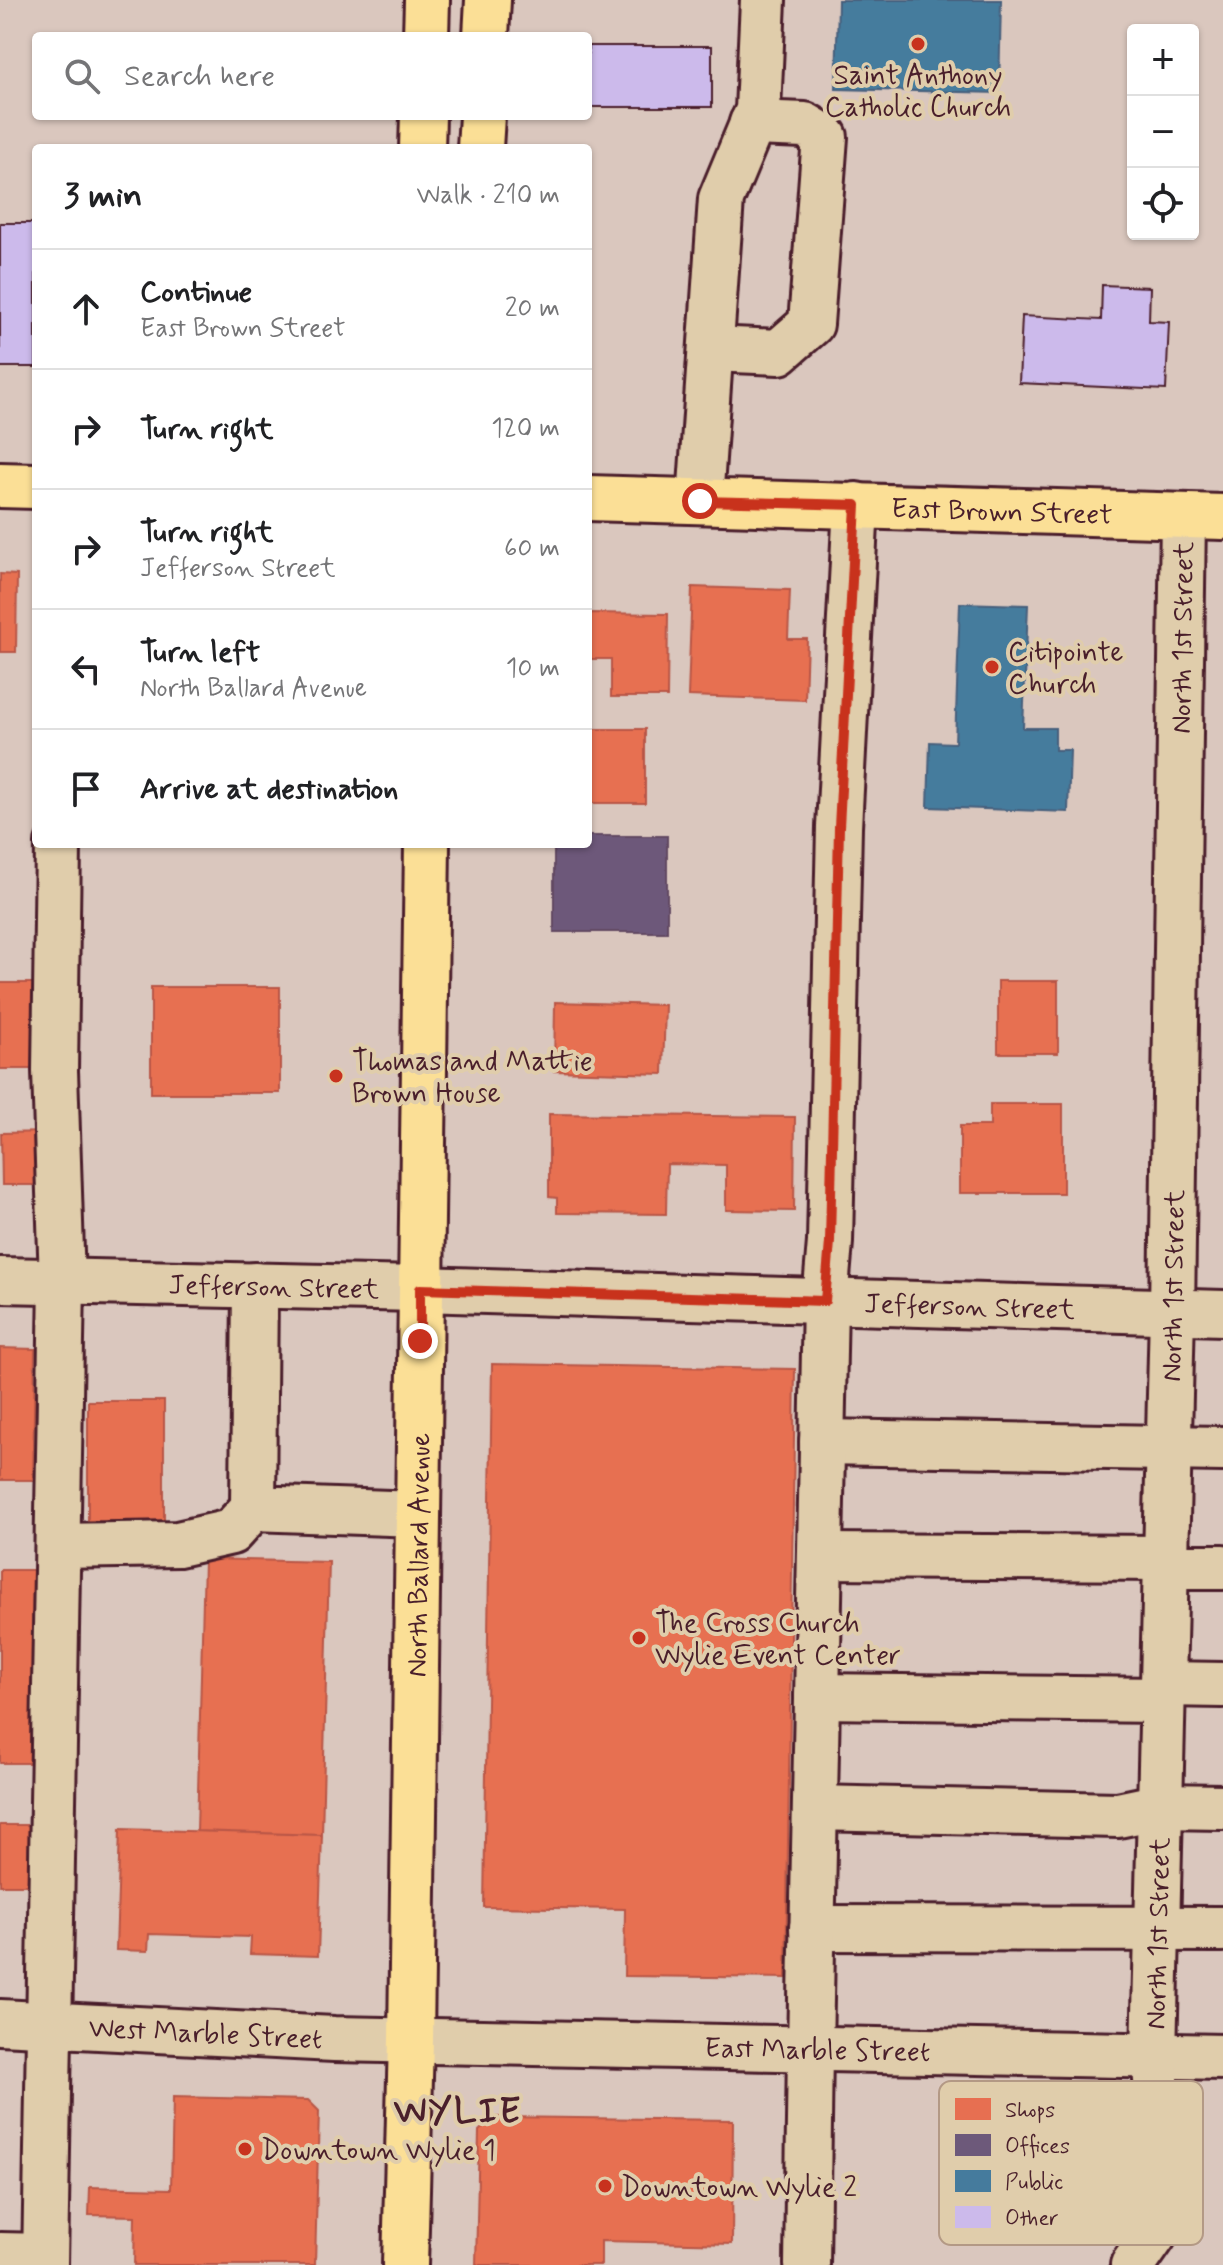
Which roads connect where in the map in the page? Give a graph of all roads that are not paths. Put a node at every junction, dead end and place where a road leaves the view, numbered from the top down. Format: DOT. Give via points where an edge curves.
graph roads {
  1 [pos="427,0"];
  2 [pos="488,0"];
  3 [pos="763,0"];
  4 [pos="426,32"];
  5 [pos="486,32"];
  6 [pos="423,120"];
  7 [pos="482,120"];
  8 [pos="752,123"];
  9 [pos="422,144"];
  10 [pos="480,144"];
  11 [pos="711,349"];
  12 [pos="0,485"];
  13 [pos="32,486"];
  14 [pos="592,498"];
  15 [pos="700,501"];
  16 [pos="856,505"];
  17 [pos="1203,516"];
  18 [pos="58,848"];
  19 [pos="427,848"];
  20 [pos="0,1280"];
  21 [pos="62,1282"];
  22 [pos="255,1285"];
  23 [pos="420,1289"];
  24 [pos="825,1301"];
  25 [pos="1172,1312"];
  26 [pos="1223,1313"];
  27 [pos="822,1442"];
  28 [pos="1169,1448"];
  29 [pos="1223,1449"];
  30 [pos="253,1508"];
  31 [pos="417,1514"];
  32 [pos="58,1546"];
  33 [pos="820,1556"];
  34 [pos="1166,1562"];
  35 [pos="1223,1567"];
  36 [pos="1223,1685"];
  37 [pos="1164,1692"];
  38 [pos="817,1696"];
  39 [pos="1161,1806"];
  40 [pos="1223,1807"];
  41 [pos="815,1808"];
  42 [pos="812,1928"];
  43 [pos="1158,1929"];
  44 [pos="1223,1929"];
  45 [pos="0,2022"];
  46 [pos="50,2024"];
  47 [pos="411,2040"];
  48 [pos="810,2049"];
  49 [pos="1154,2055"];
  50 [pos="1223,2057"];
  51 [pos="1156,2081"];
  52 [pos="1147,2245"];
  53 [pos="0,2255"];
  54 [pos="45,2260"];
  55 [pos="405,2265"];
  56 [pos="807,2265"];
  57 [pos="1133,2265"];
  1 -- 4 [label="main road"];
  2 -- 5 [label="main road"];
  3 -- 8 [label="street" via="758,110"];
  6 -- 9 [label="main road"];
  7 -- 10 [label="main road"];
  8 -- 11 [label="street" via="721,199"];
  8 -- 11 [label="street" via="805,125 825,137 811,324 779,352"];
  11 -- 15 [label="street"];
  12 -- 13 [label="main road"];
  14 -- 15 [label="main road, East Brown Street"];
  15 -- 16 [label="main road, East Brown Street"];
  16 -- 17 [label="main road, East Brown Street"];
  16 -- 24 [label="street" via="839,827"];
  17 -- 25 [label="street, North 1st Street"];
  18 -- 21 [label="street" via="55,1071"];
  19 -- 23 [label="main road, North Ballard Avenue"];
  20 -- 21 [label="street, Jefferson Street"];
  21 -- 22 [label="street, Jefferson Street"];
  21 -- 32 [label="street"];
  22 -- 23 [label="street, Jefferson Street"];
  22 -- 30 [label="street"];
  23 -- 24 [label="street, Jefferson Street"];
  23 -- 31 [label="main road, North Ballard Avenue"];
  24 -- 25 [label="street, Jefferson Street"];
  24 -- 27 [label="street"];
  25 -- 26 [label="street, Jefferson Street"];
  25 -- 28 [label="street, North 1st Street"];
  27 -- 28 [label="street"];
  27 -- 33 [label="street"];
  28 -- 29 [label="street"];
  28 -- 34 [label="street, North 1st Street"];
  30 -- 31 [label="street"];
  30 -- 32 [label="street" via="231,1532 178,1544"];
  31 -- 47 [label="main road, North Ballard Avenue"];
  32 -- 46 [label="street"];
  33 -- 34 [label="street"];
  33 -- 38 [label="street"];
  34 -- 35 [label="street"];
  34 -- 37 [label="street, North 1st Street"];
  36 -- 37 [label="street"];
  37 -- 38 [label="street"];
  37 -- 39 [label="street, North 1st Street"];
  38 -- 41 [label="street"];
  39 -- 40 [label="street"];
  39 -- 41 [label="street" via="1118,1815"];
  39 -- 43 [label="street, North 1st Street"];
  41 -- 42 [label="street"];
  42 -- 43 [label="street"];
  42 -- 48 [label="street"];
  43 -- 44 [label="street"];
  43 -- 49 [label="street, North 1st Street"];
  45 -- 46 [label="street, West Marble Street"];
  46 -- 47 [label="street, West Marble Street"];
  46 -- 54 [label="street"];
  47 -- 48 [label="street, East Marble Street"];
  47 -- 55 [label="main road, North Ballard Avenue"];
  48 -- 49 [label="street, East Marble Street"];
  48 -- 56 [label="street"];
  49 -- 50 [label="street, East Marble Street"];
  49 -- 51 [label="street, North 1st Street"];
  52 -- 57 [label="street, North 1st Street"];
  53 -- 54 [label="street"];
}
